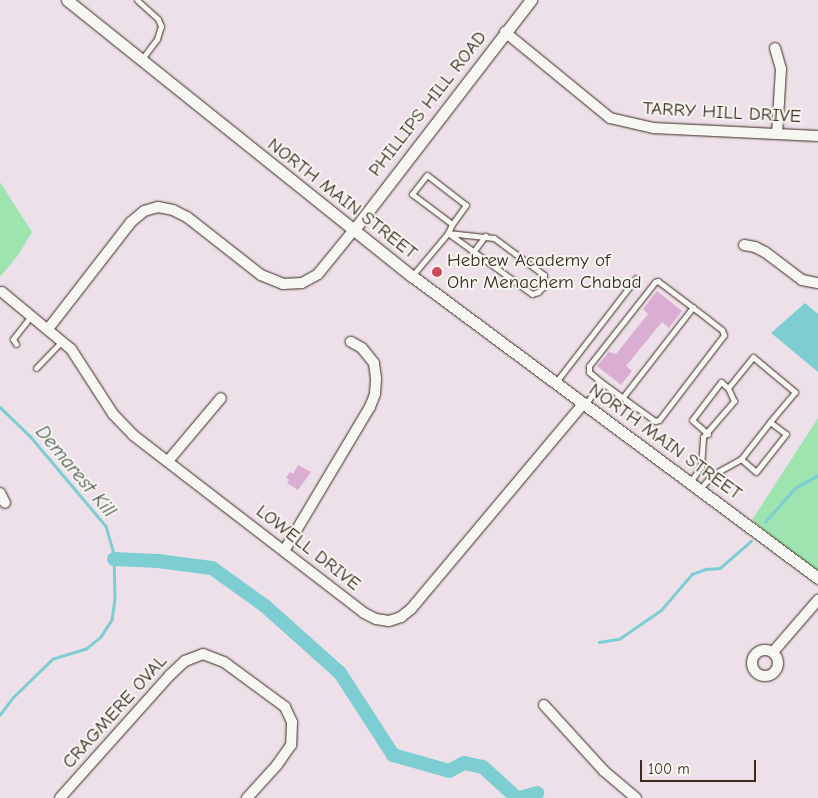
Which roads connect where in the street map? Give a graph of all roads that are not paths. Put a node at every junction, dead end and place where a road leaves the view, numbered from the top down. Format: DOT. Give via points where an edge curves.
graph roads {
  1 [pos="67,0"];
  2 [pos="137,0"];
  3 [pos="531,0"];
  4 [pos="505,32"];
  5 [pos="775,48"];
  6 [pos="141,61"];
  7 [pos="777,134"];
  8 [pos="818,136"];
  9 [pos="452,224"];
  10 [pos="353,231"];
  11 [pos="448,233"];
  12 [pos="485,236"];
  13 [pos="744,245"];
  14 [pos="474,251"];
  15 [pos="412,276"];
  16 [pos="636,278"];
  17 [pos="818,283"];
  18 [pos="2,292"];
  19 [pos="692,307"];
  20 [pos="31,316"];
  21 [pos="48,328"];
  22 [pos="62,341"];
  23 [pos="351,342"];
  24 [pos="16,344"];
  25 [pos="36,368"];
  26 [pos="555,382"];
  27 [pos="601,382"];
  28 [pos="728,388"];
  29 [pos="623,397"];
  30 [pos="221,398"];
  31 [pos="584,405"];
  32 [pos="770,422"];
  33 [pos="708,434"];
  34 [pos="740,459"];
  35 [pos="168,461"];
  36 [pos="690,482"];
  37 [pos="700,490"];
  38 [pos="0,493"];
  39 [pos="5,503"];
  40 [pos="284,551"];
  41 [pos="818,578"];
  42 [pos="818,600"];
  43 [pos="773,652"];
  44 [pos="544,705"];
  45 [pos="60,798"];
  46 [pos="247,798"];
  47 [pos="636,798"];
  1 -- 6 [label="street, NORTH MAIN STREET"];
  2 -- 6 [label="lane" via="158,18 161,26 158,39"];
  3 -- 4 [label="street, PHILLIPS HILL ROAD"];
  4 -- 7 [label="street, TARRY HILL DRIVE" via="610,118 653,128"];
  4 -- 10 [label="street, PHILLIPS HILL ROAD"];
  5 -- 7 [label="street" via="781,69"];
  6 -- 10 [label="street, NORTH MAIN STREET"];
  7 -- 8 [label="street, TARRY HILL DRIVE"];
  9 -- 9 [label="lane" via="412,194 427,175 466,205"];
  9 -- 11 [label="lane"];
  10 -- 15 [label="street, NORTH MAIN STREET"];
  10 -- 21 [label="street" via="318,274 302,283 283,284 261,275 187,217 158,207 144,211 131,222"];
  11 -- 12 [label="lane"];
  11 -- 14 [label="lane"];
  11 -- 15 [label="lane"];
  12 -- 14 [label="lane"];
  12 -- 14 [label="lane" via="494,238 544,275 543,287 532,294"];
  13 -- 17 [label="street" via="765,252 802,280"];
  15 -- 26 [label="street, NORTH MAIN STREET"];
  16 -- 26 [label="lane"];
  18 -- 20 [label="street, LOWELL DRIVE"];
  19 -- 27 [label="lane" via="658,281 655,282 589,366 589,372"];
  19 -- 29 [label="lane"];
  19 -- 29 [label="lane" via="722,330 723,339 659,420 654,421"];
  20 -- 21 [label="street, LOWELL DRIVE"];
  20 -- 24 [label="lane" via="13,339"];
  21 -- 22 [label="street, LOWELL DRIVE"];
  22 -- 25 [label="lane"];
  22 -- 35 [label="street, LOWELL DRIVE" via="83,364 122,425"];
  23 -- 40 [label="street" via="362,348 374,364 373,400"];
  26 -- 31 [label="street, NORTH MAIN STREET"];
  27 -- 29 [label="lane"];
  27 -- 31 [label="lane"];
  28 -- 32 [label="lane" via="753,357 794,392"];
  28 -- 33 [label="lane" via="734,401"];
  28 -- 33 [label="lane" via="721,382 692,420"];
  30 -- 35 [label="street"];
  31 -- 36 [label="street, NORTH MAIN STREET"];
  31 -- 40 [label="street, LOWELL DRIVE" via="401,617 389,621 364,613"];
  32 -- 34 [label="lane"];
  32 -- 34 [label="lane" via="786,434 756,472"];
  33 -- 36 [label="lane" via="703,437 701,467"];
  34 -- 37 [label="lane" via="712,475"];
  35 -- 40 [label="street, LOWELL DRIVE"];
  36 -- 37 [label="street, NORTH MAIN STREET"];
  37 -- 41 [label="street, NORTH MAIN STREET"];
  38 -- 39 [label="street"];
  42 -- 43 [label="street"];
  44 -- 47 [label="street" via="604,771"];
  45 -- 46 [label="street, CRAGMERE OVAL" via="170,675 185,661 203,654 224,662 285,707 292,722 292,745"];
}
